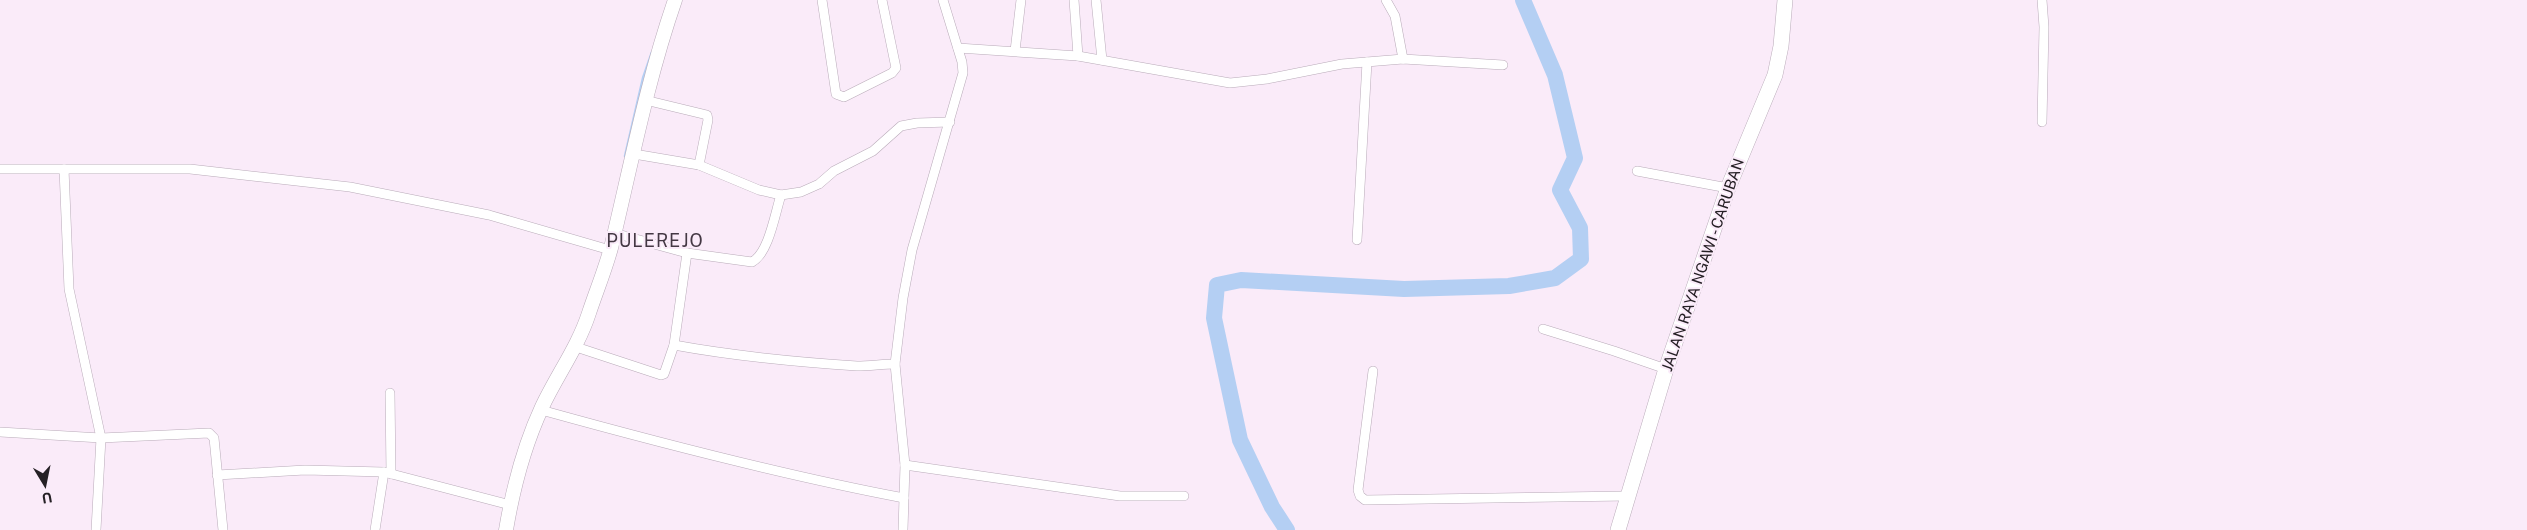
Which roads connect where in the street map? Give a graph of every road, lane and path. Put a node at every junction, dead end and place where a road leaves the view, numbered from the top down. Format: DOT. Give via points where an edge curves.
graph roads {
  1 [pos="675,0"];
  2 [pos="822,0"];
  3 [pos="882,0"];
  4 [pos="943,0"];
  5 [pos="1021,0"];
  6 [pos="1074,0"];
  7 [pos="1096,0"];
  8 [pos="1386,0"];
  9 [pos="1785,0"];
  10 [pos="2042,0"];
  11 [pos="958,48"];
  12 [pos="1015,51"];
  13 [pos="1078,56"];
  14 [pos="1403,59"];
  15 [pos="1102,60"];
  16 [pos="1367,62"];
  17 [pos="1503,65"];
  18 [pos="645,100"];
  19 [pos="950,122"];
  20 [pos="2042,122"];
  21 [pos="634,154"];
  22 [pos="699,165"];
  23 [pos="0,169"];
  24 [pos="64,169"];
  25 [pos="1637,171"];
  26 [pos="1728,188"];
  27 [pos="781,195"];
  28 [pos="614,232"];
  29 [pos="1357,240"];
  30 [pos="610,250"];
  31 [pos="687,253"];
  32 [pos="1543,329"];
  33 [pos="674,345"];
  34 [pos="576,347"];
  35 [pos="895,364"];
  36 [pos="1666,369"];
  37 [pos="1373,371"];
  38 [pos="390,394"];
  39 [pos="541,410"];
  40 [pos="0,432"];
  41 [pos="101,438"];
  42 [pos="905,464"];
  43 [pos="388,473"];
  44 [pos="217,475"];
  45 [pos="1184,496"];
  46 [pos="1628,496"];
  47 [pos="904,498"];
  48 [pos="510,505"];
  49 [pos="96,530"];
  50 [pos="223,530"];
  51 [pos="375,530"];
  52 [pos="506,530"];
  53 [pos="903,530"];
  54 [pos="1618,530"];
  1 -- 18 [label="main road"];
  2 -- 3 [label="street" via="836,94 844,97 896,68"];
  4 -- 11 [label="street"];
  5 -- 12 [label="street"];
  6 -- 13 [label="street"];
  7 -- 15 [label="street"];
  8 -- 14 [label="street" via="1395,16"];
  9 -- 26 [label="highway, JALAN RAYA NGAWI - CARUBAN" via="1775,75"];
  10 -- 20 [label="street"];
  11 -- 12 [label="street"];
  11 -- 19 [label="street" via="962,73"];
  12 -- 13 [label="street"];
  13 -- 15 [label="street"];
  14 -- 16 [label="street"];
  14 -- 17 [label="street"];
  15 -- 16 [label="street" via="1230,82"];
  16 -- 29 [label="street"];
  18 -- 21 [label="main road"];
  18 -- 22 [label="street" via="707,115"];
  19 -- 27 [label="street" via="902,126 873,151 834,171 819,184 801,192"];
  19 -- 35 [label="street" via="912,250 902,298"];
  21 -- 22 [label="street"];
  21 -- 28 [label="main road"];
  22 -- 27 [label="street" via="759,190"];
  23 -- 24 [label="street"];
  24 -- 30 [label="street" via="190,169 350,187 489,215"];
  24 -- 41 [label="street" via="69,289"];
  25 -- 26 [label="street"];
  26 -- 36 [label="highway, JALAN RAYA NGAWI - CARUBAN"];
  27 -- 31 [label="street" via="765,247 758,259 736,261"];
  28 -- 30 [label="main road"];
  28 -- 31 [label="street"];
  30 -- 34 [label="main road"];
  31 -- 33 [label="street"];
  32 -- 36 [label="street"];
  33 -- 34 [label="street" via="661,375"];
  33 -- 35 [label="street" via="709,352 857,366"];
  34 -- 39 [label="main road"];
  35 -- 42 [label="street"];
  36 -- 46 [label="highway, JALAN RAYA NGAWI - CARUBAN"];
  37 -- 46 [label="street" via="1358,490 1365,500"];
  38 -- 43 [label="street"];
  39 -- 47 [label="street" via="679,447"];
  39 -- 48 [label="main road" via="526,446"];
  40 -- 41 [label="street"];
  41 -- 44 [label="street" via="209,433 214,438"];
  41 -- 49 [label="street"];
  42 -- 45 [label="street" via="1120,496"];
  42 -- 47 [label="street"];
  43 -- 44 [label="street" via="305,470"];
  43 -- 48 [label="street"];
  43 -- 51 [label="street"];
  44 -- 50 [label="street"];
  46 -- 54 [label="highway, JALAN RAYA NGAWI - CARUBAN"];
  47 -- 53 [label="street"];
  48 -- 52 [label="main road"];
}
